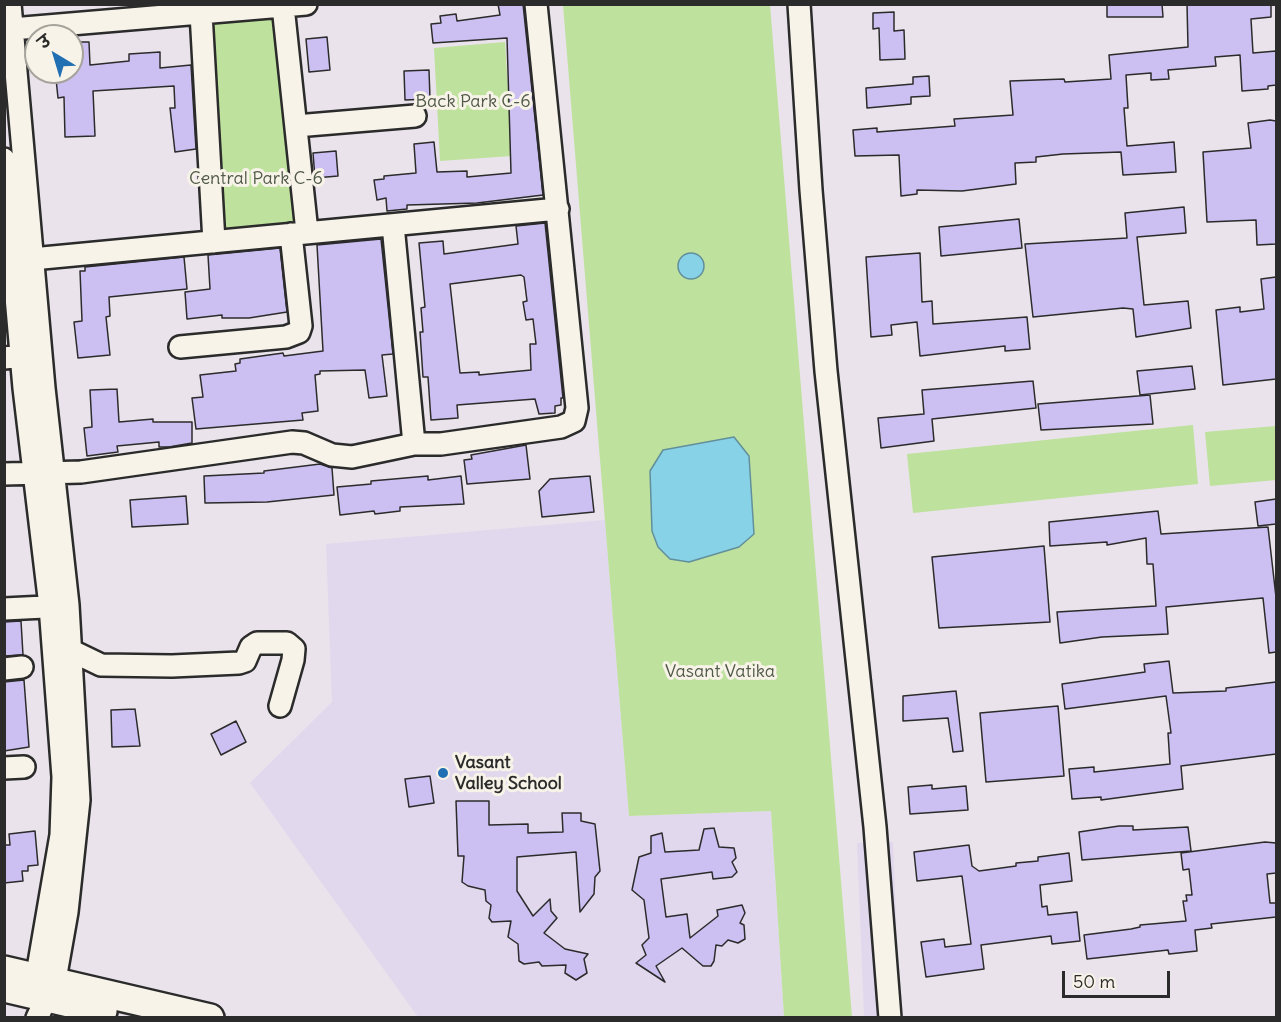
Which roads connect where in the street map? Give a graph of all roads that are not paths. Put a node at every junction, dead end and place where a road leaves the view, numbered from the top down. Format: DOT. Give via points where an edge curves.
graph roads {
  1 [pos="9,4"];
  2 [pos="306,4"];
  3 [pos="536,4"];
  4 [pos="799,4"];
  5 [pos="283,6"];
  6 [pos="201,14"];
  7 [pos="12,29"];
  8 [pos="415,116"];
  9 [pos="296,126"];
  10 [pos="4,159"];
  11 [pos="558,209"];
  12 [pos="393,225"];
  13 [pos="15,230"];
  14 [pos="299,233"];
  15 [pos="214,242"];
  16 [pos="32,259"];
  17 [pos="180,347"];
  18 [pos="14,357"];
  19 [pos="414,444"];
  20 [pos="46,472"];
  21 [pos="4,474"];
  22 [pos="59,606"];
  23 [pos="4,609"];
  24 [pos="72,651"];
  25 [pos="280,706"];
  26 [pos="4,970"];
  27 [pos="4,987"];
  28 [pos="41,997"];
  29 [pos="124,1017"];
  30 [pos="210,1017"];
  31 [pos="890,1017"];
  1 -- 7 [label="street"];
  2 -- 5 [label="street"];
  3 -- 11 [label="street"];
  4 -- 31 [label="street" via="826,371 875,827"];
  5 -- 6 [label="street"];
  5 -- 9 [label="street"];
  6 -- 7 [label="street"];
  6 -- 15 [label="street"];
  7 -- 13 [label="street"];
  8 -- 9 [label="street"];
  9 -- 14 [label="street"];
  10 -- 13 [label="street"];
  11 -- 12 [label="street"];
  11 -- 19 [label="street" via="577,408 574,421 561,427 472,440"];
  12 -- 14 [label="street"];
  12 -- 19 [label="street"];
  13 -- 16 [label="street"];
  13 -- 18 [label="street"];
  14 -- 15 [label="street"];
  14 -- 17 [label="street" via="299,332 286,337"];
  15 -- 16 [label="street"];
  16 -- 20 [label="street" via="44,388"];
  18 -- 20 [label="street"];
  19 -- 20 [label="street" via="352,457 292,442 81,472"];
  20 -- 21 [label="street"];
  20 -- 22 [label="street"];
  22 -- 23 [label="street"];
  22 -- 24 [label="street"];
  22 -- 28 [label="street" via="64,805"];
  24 -- 25 [label="street" via="101,665 172,666 239,663 245,661 257,643 287,643 294,649 293,660"];
  24 -- 28 [label="street" via="79,800 66,912"];
  26 -- 28 [label="main road"];
  27 -- 28 [label="main road"];
  28 -- 29 [label="main road"];
  28 -- 30 [label="main road"];
}
